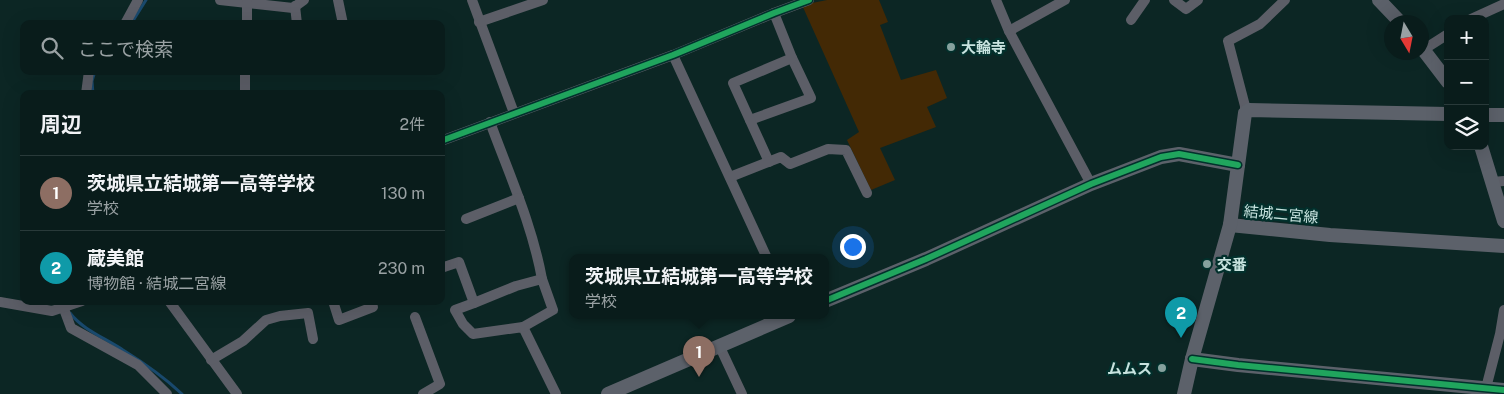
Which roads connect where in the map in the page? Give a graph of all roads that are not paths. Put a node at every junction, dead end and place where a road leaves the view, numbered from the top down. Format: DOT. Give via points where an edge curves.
graph roads {
  1 [pos="138,0"];
  2 [pos="220,0"];
  3 [pos="338,0"];
  4 [pos="472,0"];
  5 [pos="543,0"];
  6 [pos="809,0"];
  7 [pos="996,0"];
  8 [pos="1065,0"];
  9 [pos="1144,0"];
  10 [pos="1174,0"];
  11 [pos="1198,0"];
  12 [pos="1285,0"];
  13 [pos="1379,0"];
  14 [pos="247,2"];
  15 [pos="300,3"];
  16 [pos="1504,4"];
  17 [pos="774,13"];
  18 [pos="1393,15"];
  19 [pos="1480,15"];
  20 [pos="127,20"];
  21 [pos="246,20"];
  22 [pos="298,20"];
  23 [pos="342,20"];
  24 [pos="1131,20"];
  25 [pos="479,22"];
  26 [pos="1009,31"];
  27 [pos="1444,36"];
  28 [pos="1429,45"];
  29 [pos="673,55"];
  30 [pos="792,58"];
  31 [pos="1429,58"];
  32 [pos="88,75"];
  33 [pos="245,75"];
  34 [pos="1444,77"];
  35 [pos="87,90"];
  36 [pos="245,90"];
  37 [pos="514,113"];
  38 [pos="1245,113"];
  39 [pos="1444,114"];
  40 [pos="1489,115"];
  41 [pos="1504,115"];
  42 [pos="750,120"];
  43 [pos="490,122"];
  44 [pos="445,139"];
  45 [pos="1483,150"];
  46 [pos="769,162"];
  47 [pos="1238,165"];
  48 [pos="730,177"];
  49 [pos="1499,181"];
  50 [pos="1091,184"];
  51 [pos="867,193"];
  52 [pos="519,198"];
  53 [pos="466,219"];
  54 [pos="1504,221"];
  55 [pos="1230,225"];
  56 [pos="1504,246"];
  57 [pos="765,254"];
  58 [pos="445,267"];
  59 [pos="542,279"];
  60 [pos="829,299"];
  61 [pos="0,302"];
  62 [pos="474,303"];
  63 [pos="62,305"];
  64 [pos="172,305"];
  65 [pos="333,305"];
  66 [pos="373,307"];
  67 [pos="1504,310"];
  68 [pos="414,317"];
  69 [pos="782,319"];
  70 [pos="522,327"];
  71 [pos="313,339"];
  72 [pos="719,345"];
  73 [pos="1192,358"];
  74 [pos="211,360"];
  75 [pos="1486,388"];
  76 [pos="1504,390"];
  77 [pos="167,394"];
  78 [pos="237,394"];
  79 [pos="423,394"];
  80 [pos="556,394"];
  81 [pos="608,394"];
  82 [pos="742,394"];
  83 [pos="1184,394"];
  1 -- 20 [label="street"];
  2 -- 14 [label="street"];
  3 -- 23 [label="street"];
  4 -- 25 [label="street"];
  5 -- 25 [label="street"];
  6 -- 17 [label="street"];
  7 -- 26 [label="street"];
  8 -- 26 [label="street"];
  9 -- 24 [label="street"];
  10 -- 11 [label="street" via="1186,9"];
  12 -- 38 [label="street" via="1260,24 1228,41"];
  13 -- 18 [label="street"];
  14 -- 15 [label="street" via="293,8"];
  14 -- 21 [label="street"];
  15 -- 22 [label="street"];
  16 -- 19 [label="street"];
  17 -- 29 [label="street"];
  17 -- 30 [label="street"];
  25 -- 37 [label="street"];
  26 -- 50 [label="street"];
  27 -- 28 [label="street"];
  29 -- 37 [label="street"];
  29 -- 48 [label="street"];
  30 -- 42 [label="street" via="733,83"];
  30 -- 42 [label="street" via="811,98"];
  31 -- 34 [label="street"];
  32 -- 35 [label="street"];
  33 -- 36 [label="street"];
  37 -- 43 [label="street"];
  38 -- 39 [label="street" via="1249,110"];
  38 -- 47 [label="street"];
  40 -- 41 [label="street"];
  42 -- 46 [label="street"];
  43 -- 44 [label="street"];
  43 -- 52 [label="street"];
  45 -- 49 [label="street"];
  46 -- 48 [label="street"];
  46 -- 51 [label="street" via="781,157 790,164 828,149 846,150"];
  47 -- 50 [label="street" via="1170,154"];
  47 -- 55 [label="street"];
  48 -- 57 [label="street"];
  49 -- 54 [label="street"];
  50 -- 60 [label="street"];
  52 -- 53 [label="street"];
  52 -- 59 [label="street" via="537,252"];
  55 -- 56 [label="street, 結城二宮線"];
  55 -- 73 [label="street, 結城二宮線"];
  58 -- 62 [label="street" via="459,262"];
  59 -- 62 [label="street"];
  59 -- 70 [label="street" via="553,310"];
  61 -- 63 [label="street" via="52,311"];
  62 -- 70 [label="street" via="455,310 473,334"];
  63 -- 77 [label="street" via="71,328 138,365"];
  64 -- 74 [label="street"];
  65 -- 66 [label="street" via="339,320"];
  67 -- 75 [label="street"];
  68 -- 79 [label="street" via="440,384"];
  69 -- 72 [label="street"];
  70 -- 80 [label="street"];
  71 -- 74 [label="street" via="308,313 280,316 266,320 243,342"];
  72 -- 81 [label="street"];
  72 -- 82 [label="street"];
  73 -- 75 [label="street" via="1238,366"];
  73 -- 83 [label="street, 結城二宮線"];
  74 -- 78 [label="street"];
  75 -- 76 [label="street"];
}
